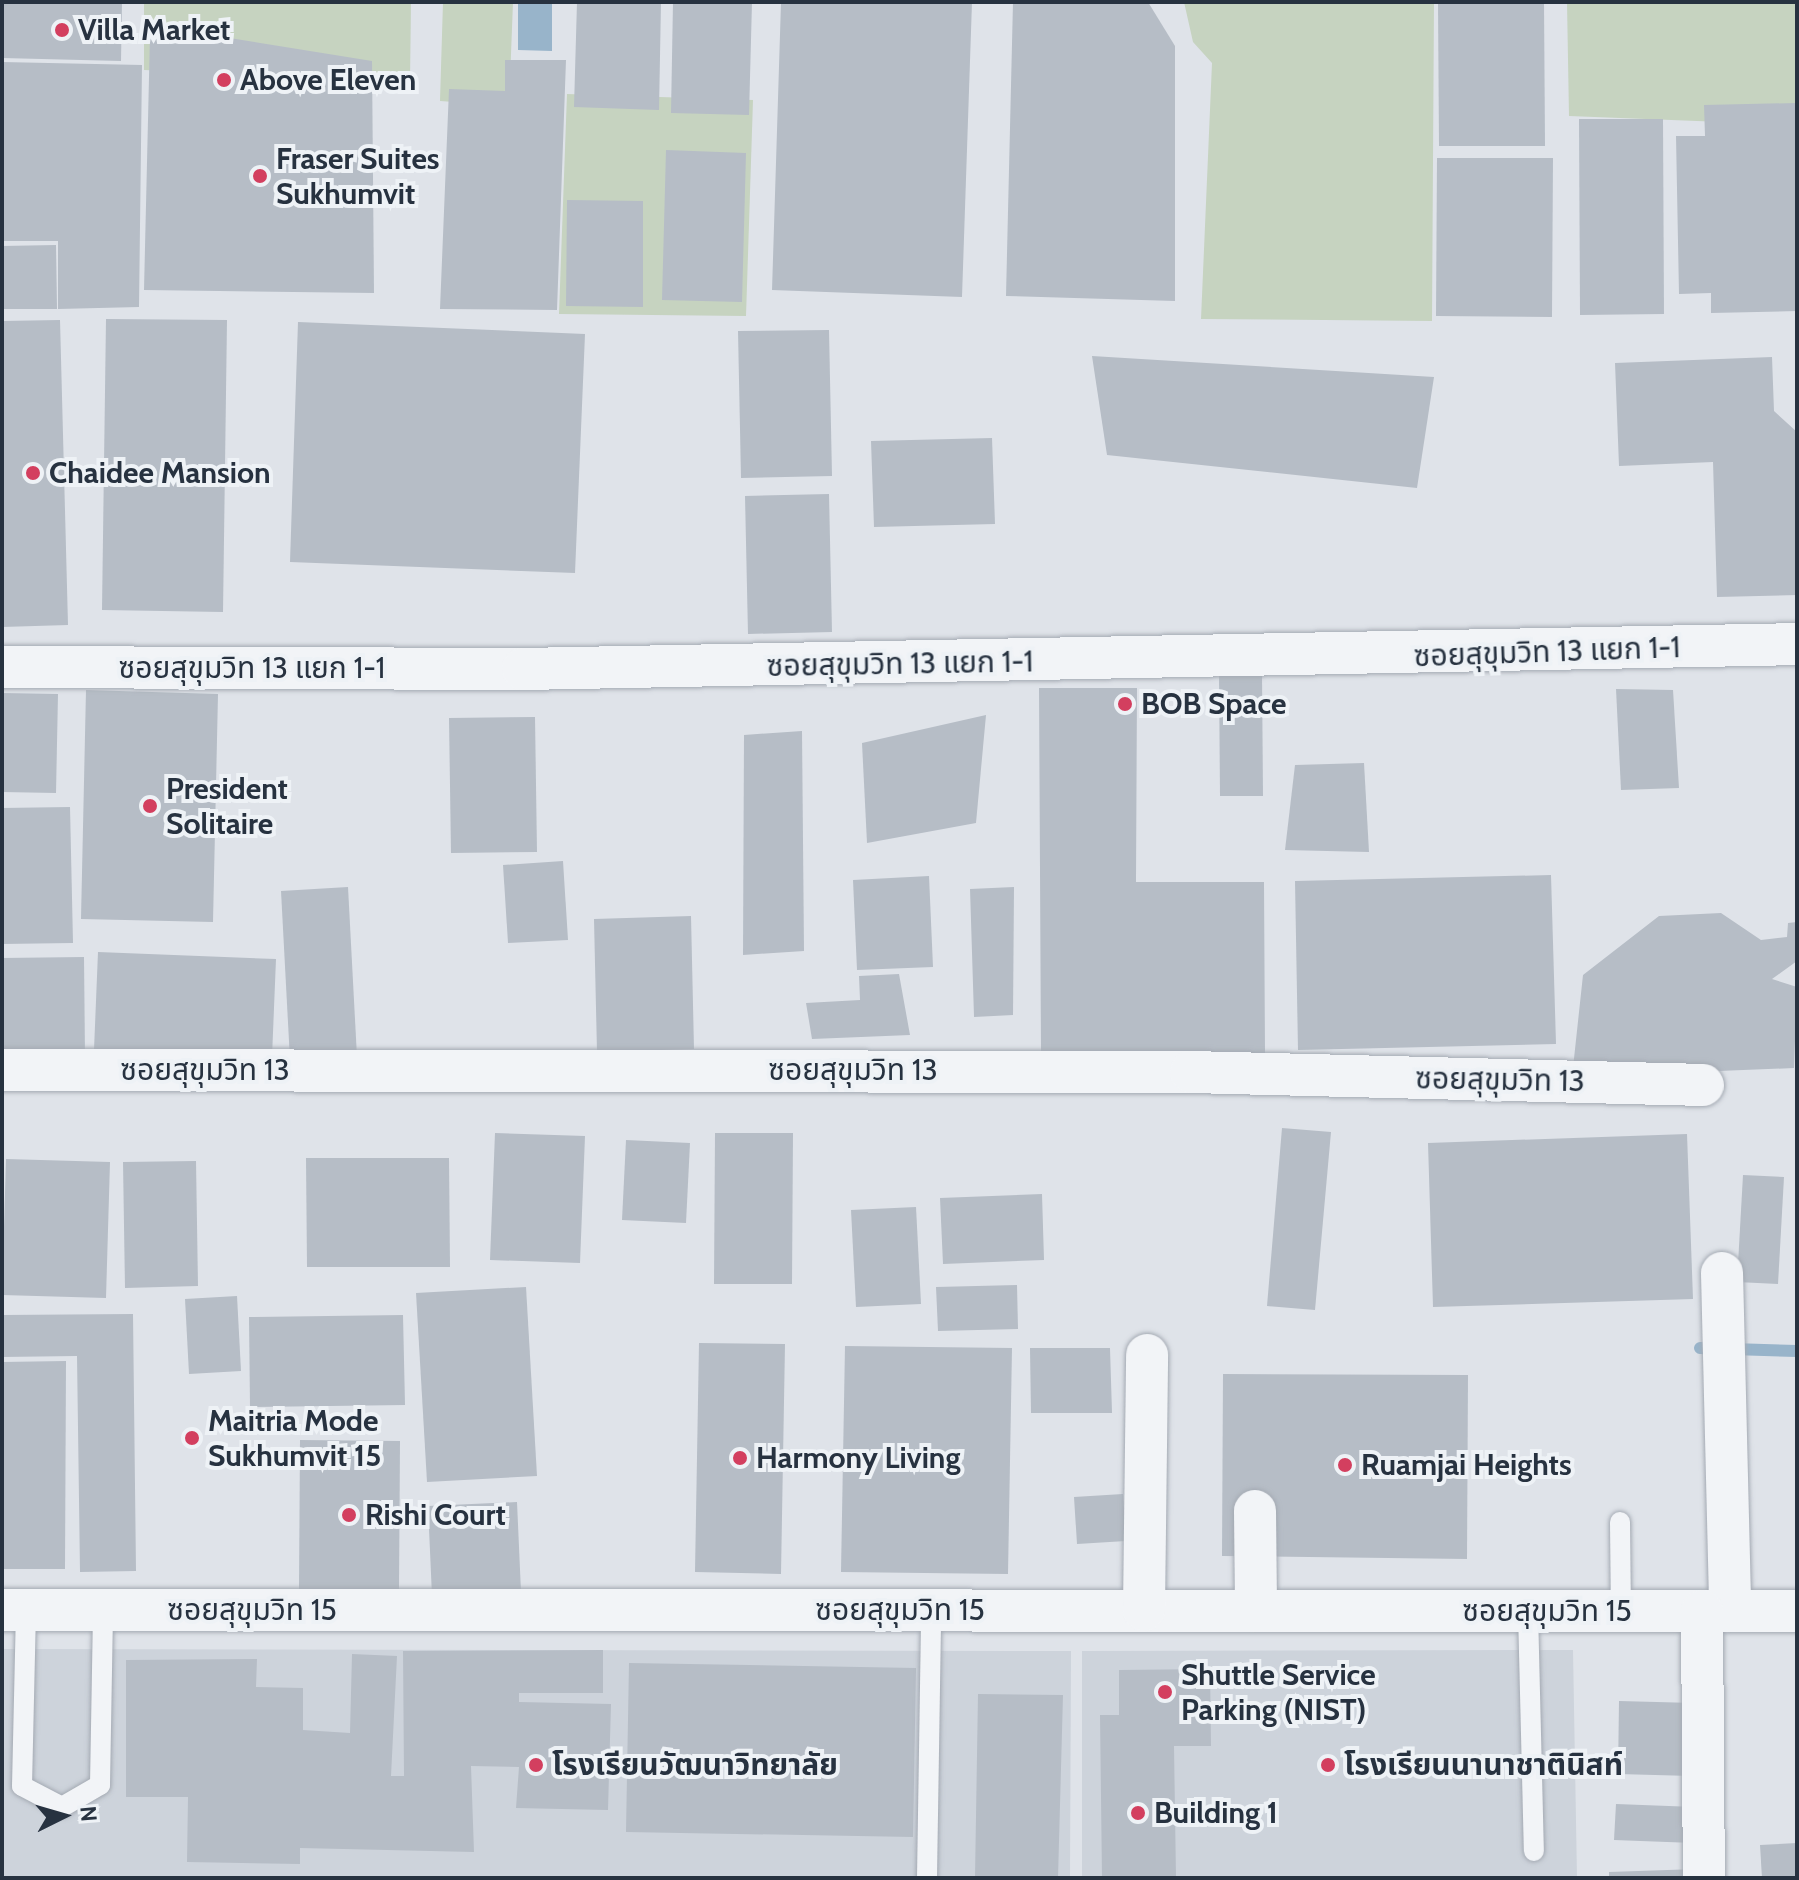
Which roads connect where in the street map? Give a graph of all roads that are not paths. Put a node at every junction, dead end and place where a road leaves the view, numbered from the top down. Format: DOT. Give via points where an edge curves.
graph roads {
  1 [pos="1797,644"];
  2 [pos="2,667"];
  3 [pos="2,1070"];
  4 [pos="1703,1085"];
  5 [pos="1722,1273"];
  6 [pos="1147,1355"];
  7 [pos="1255,1511"];
  8 [pos="1620,1522"];
  9 [pos="14,1610"];
  10 [pos="103,1610"];
  11 [pos="931,1610"];
  12 [pos="1144,1610"];
  13 [pos="1256,1611"];
  14 [pos="1528,1611"];
  15 [pos="1621,1611"];
  16 [pos="1716,1611"];
  17 [pos="1797,1611"];
  18 [pos="1534,1851"];
  19 [pos="927,1878"];
  20 [pos="1704,1878"];
  1 -- 2 [label="street, ซอยสุขุมวิท 13 แยก 1-1" via="570,669"];
  3 -- 4 [label="street, ซอยสุขุมวิท 13" via="1159,1072 1630,1078"];
  5 -- 16 [label="street"];
  6 -- 12 [label="street"];
  7 -- 13 [label="street"];
  8 -- 15 [label="lane"];
  9 -- 10 [label="street, ซอยสุขุมวิท 15"];
  9 -- 10 [label="lane" via="22,1786 62,1807 100,1785"];
  10 -- 11 [label="street, ซอยสุขุมวิท 15"];
  11 -- 12 [label="street, ซอยสุขุมวิท 15"];
  11 -- 19 [label="lane"];
  12 -- 13 [label="street, ซอยสุขุมวิท 15"];
  13 -- 14 [label="street, ซอยสุขุมวิท 15"];
  14 -- 15 [label="street, ซอยสุขุมวิท 15"];
  14 -- 18 [label="lane"];
  15 -- 16 [label="street, ซอยสุขุมวิท 15"];
  16 -- 17 [label="street, ซอยสุขุมวิท 15"];
  16 -- 20 [label="street"];
}
